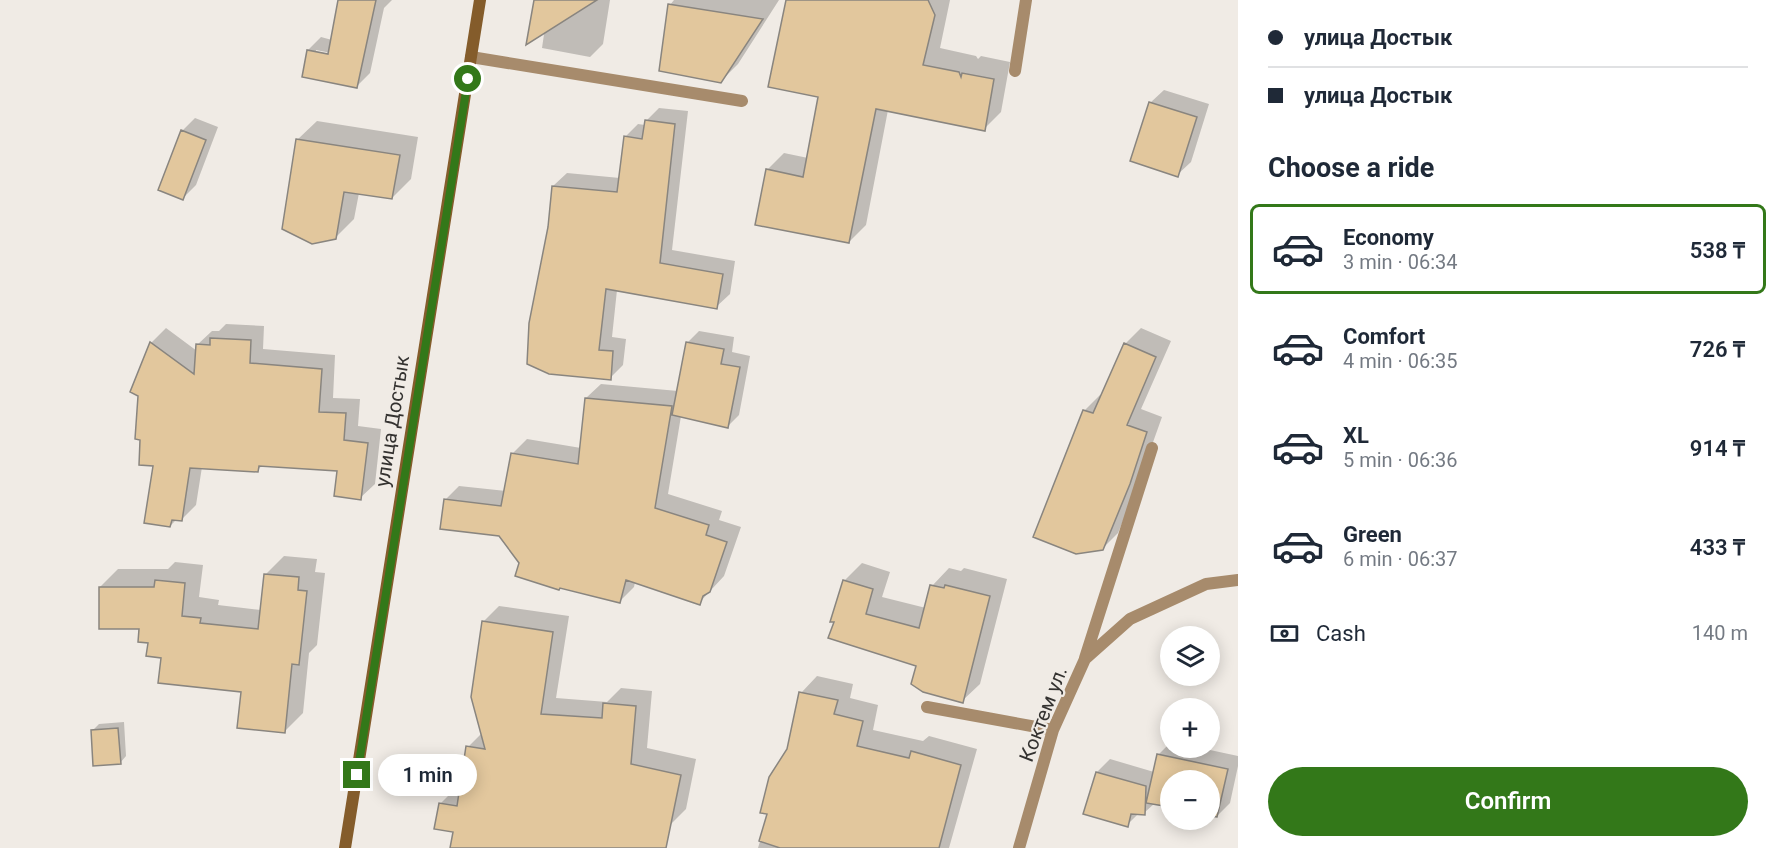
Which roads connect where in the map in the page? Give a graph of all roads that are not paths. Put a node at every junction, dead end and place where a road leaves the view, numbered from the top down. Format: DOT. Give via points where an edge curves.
graph roads {
  1 [pos="480,0"];
  2 [pos="1026,0"];
  3 [pos="471,57"];
  4 [pos="1015,71"];
  5 [pos="742,100"];
  6 [pos="1152,448"];
  7 [pos="1238,580"];
  8 [pos="1085,660"];
  9 [pos="927,707"];
  10 [pos="1053,730"];
  11 [pos="345,848"];
  12 [pos="1019,848"];
  1 -- 3 [label="main road, улица Достык"];
  2 -- 4 [label="street"];
  3 -- 5 [label="street"];
  3 -- 11 [label="main road, улица Достык"];
  6 -- 8 [label="street"];
  7 -- 8 [label="street, Коктем ул." via="1206,584 1130,619"];
  8 -- 10 [label="street, Коктем ул."];
  9 -- 10 [label="street"];
  10 -- 12 [label="street, Коктем ул."];
}
